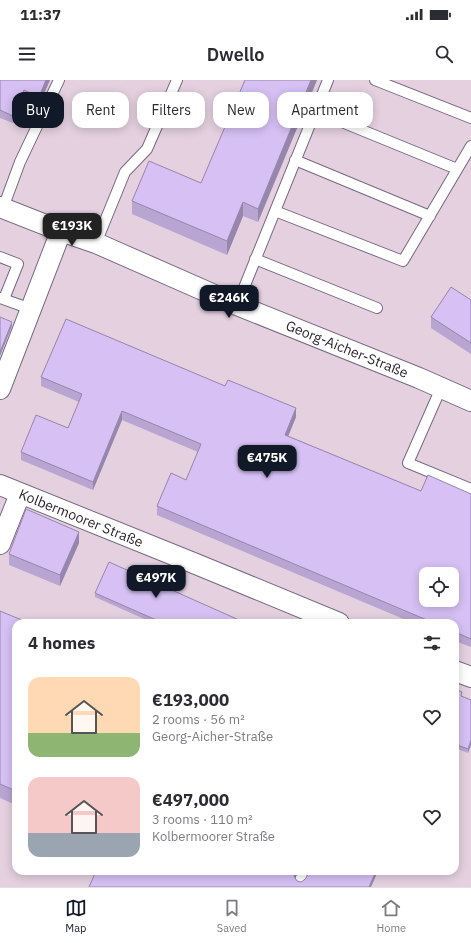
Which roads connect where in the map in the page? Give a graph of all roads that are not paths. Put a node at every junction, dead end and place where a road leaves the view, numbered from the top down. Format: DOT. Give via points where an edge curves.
graph roads {
  1 [pos="59,80"];
  2 [pos="177,80"];
  3 [pos="328,80"];
  4 [pos="375,80"];
  5 [pos="323,92"];
  6 [pos="471,118"];
  7 [pos="308,128"];
  8 [pos="357,128"];
  9 [pos="471,146"];
  10 [pos="295,160"];
  11 [pos="457,169"];
  12 [pos="1,207"];
  13 [pos="275,210"];
  14 [pos="430,216"];
  15 [pos="61,231"];
  16 [pos="96,244"];
  17 [pos="0,257"];
  18 [pos="255,259"];
  19 [pos="2,299"];
  20 [pos="237,304"];
  21 [pos="377,308"];
  22 [pos="30,309"];
  23 [pos="441,388"];
  24 [pos="0,389"];
  25 [pos="471,401"];
  26 [pos="0,485"];
  27 [pos="471,489"];
  28 [pos="20,494"];
  29 [pos="0,544"];
  30 [pos="329,619"];
  31 [pos="459,672"];
  32 [pos="471,677"];
  1 -- 12 [label="lane"];
  2 -- 16 [label="lane" via="147,149 125,172"];
  3 -- 5 [label="lane"];
  4 -- 6 [label="lane"];
  7 -- 10 [label="lane"];
  8 -- 11 [label="lane"];
  9 -- 11 [label="lane"];
  10 -- 13 [label="lane"];
  10 -- 14 [label="lane"];
  11 -- 14 [label="lane"];
  12 -- 15 [label="street, Georg-Aicher-Straße"];
  13 -- 14 [label="lane" via="402,261"];
  13 -- 18 [label="lane"];
  15 -- 16 [label="street, Georg-Aicher-Straße"];
  15 -- 22 [label="street"];
  16 -- 20 [label="street, Georg-Aicher-Straße"];
  17 -- 19 [label="lane" via="18,264"];
  18 -- 20 [label="lane"];
  18 -- 21 [label="lane"];
  19 -- 22 [label="lane"];
  20 -- 23 [label="street, Georg-Aicher-Straße"];
  22 -- 24 [label="street"];
  23 -- 25 [label="street, Georg-Aicher-Straße"];
  23 -- 27 [label="lane" via="408,463"];
  26 -- 28 [label="street, Kolbermoorer Straße"];
  28 -- 29 [label="street"];
  28 -- 30 [label="street, Kolbermoorer Straße"];
  31 -- 32 [label="street"];
}
